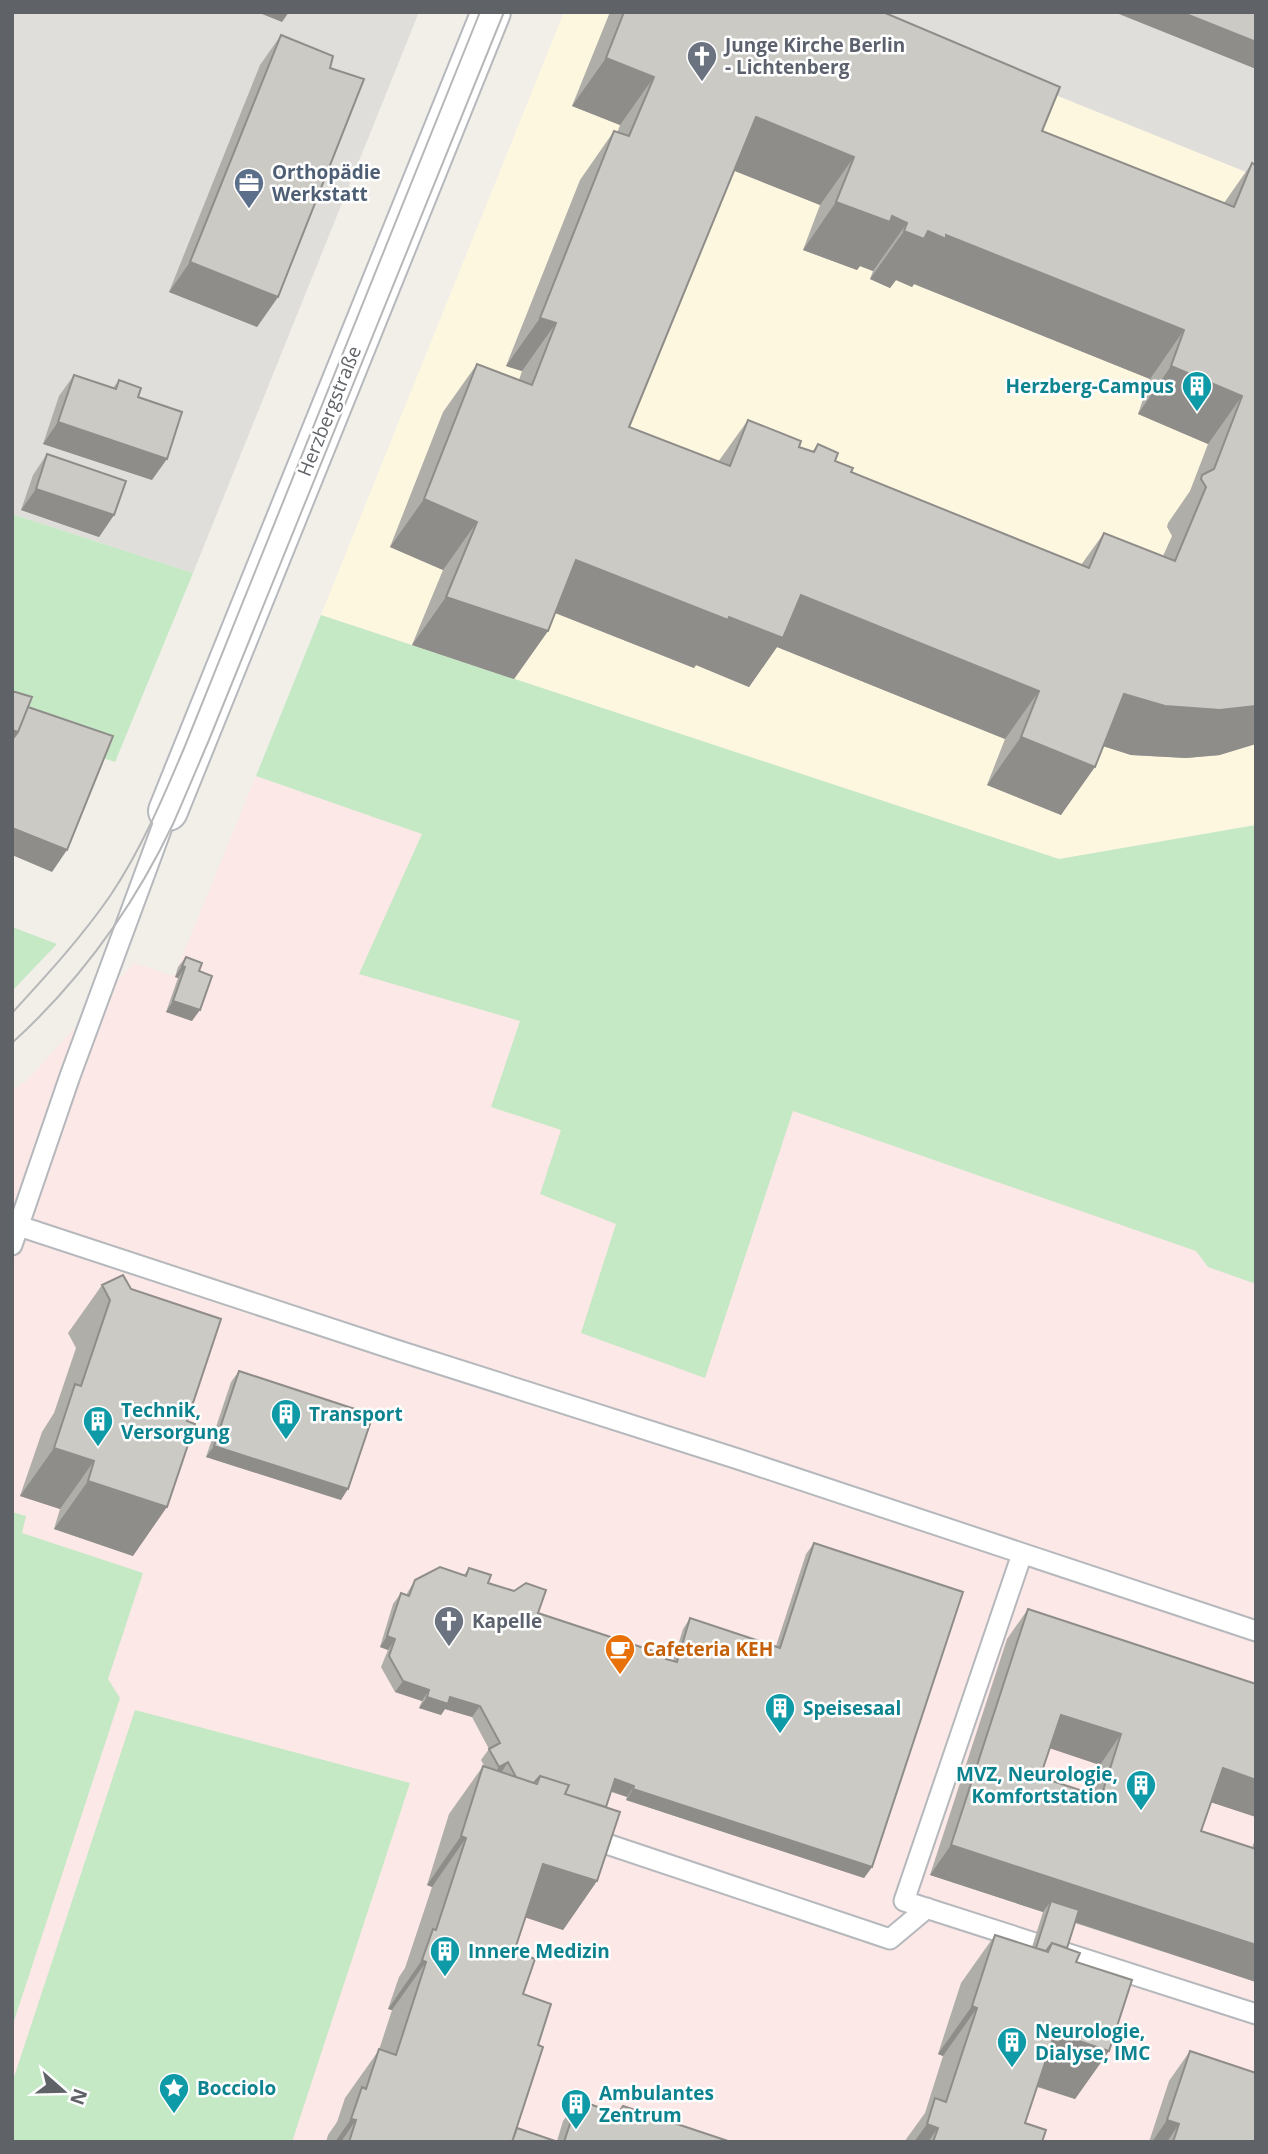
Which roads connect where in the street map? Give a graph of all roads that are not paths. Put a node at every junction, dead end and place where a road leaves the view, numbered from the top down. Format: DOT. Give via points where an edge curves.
graph roads {
  1 [pos="491,12"];
  2 [pos="168,811"];
  3 [pos="19,1226"];
  4 [pos="12,1245"];
  5 [pos="1022,1554"];
  6 [pos="1256,1631"];
  7 [pos="592,1839"];
  8 [pos="927,1908"];
  9 [pos="1256,2014"];
  1 -- 2 [label="street, Herzbergstraße"];
  2 -- 3 [label="lane"];
  3 -- 4 [label="lane"];
  3 -- 5 [label="lane"];
  5 -- 6 [label="lane"];
  5 -- 8 [label="lane" via="904,1901"];
  7 -- 8 [label="lane" via="890,1940"];
  8 -- 9 [label="lane"];
}
